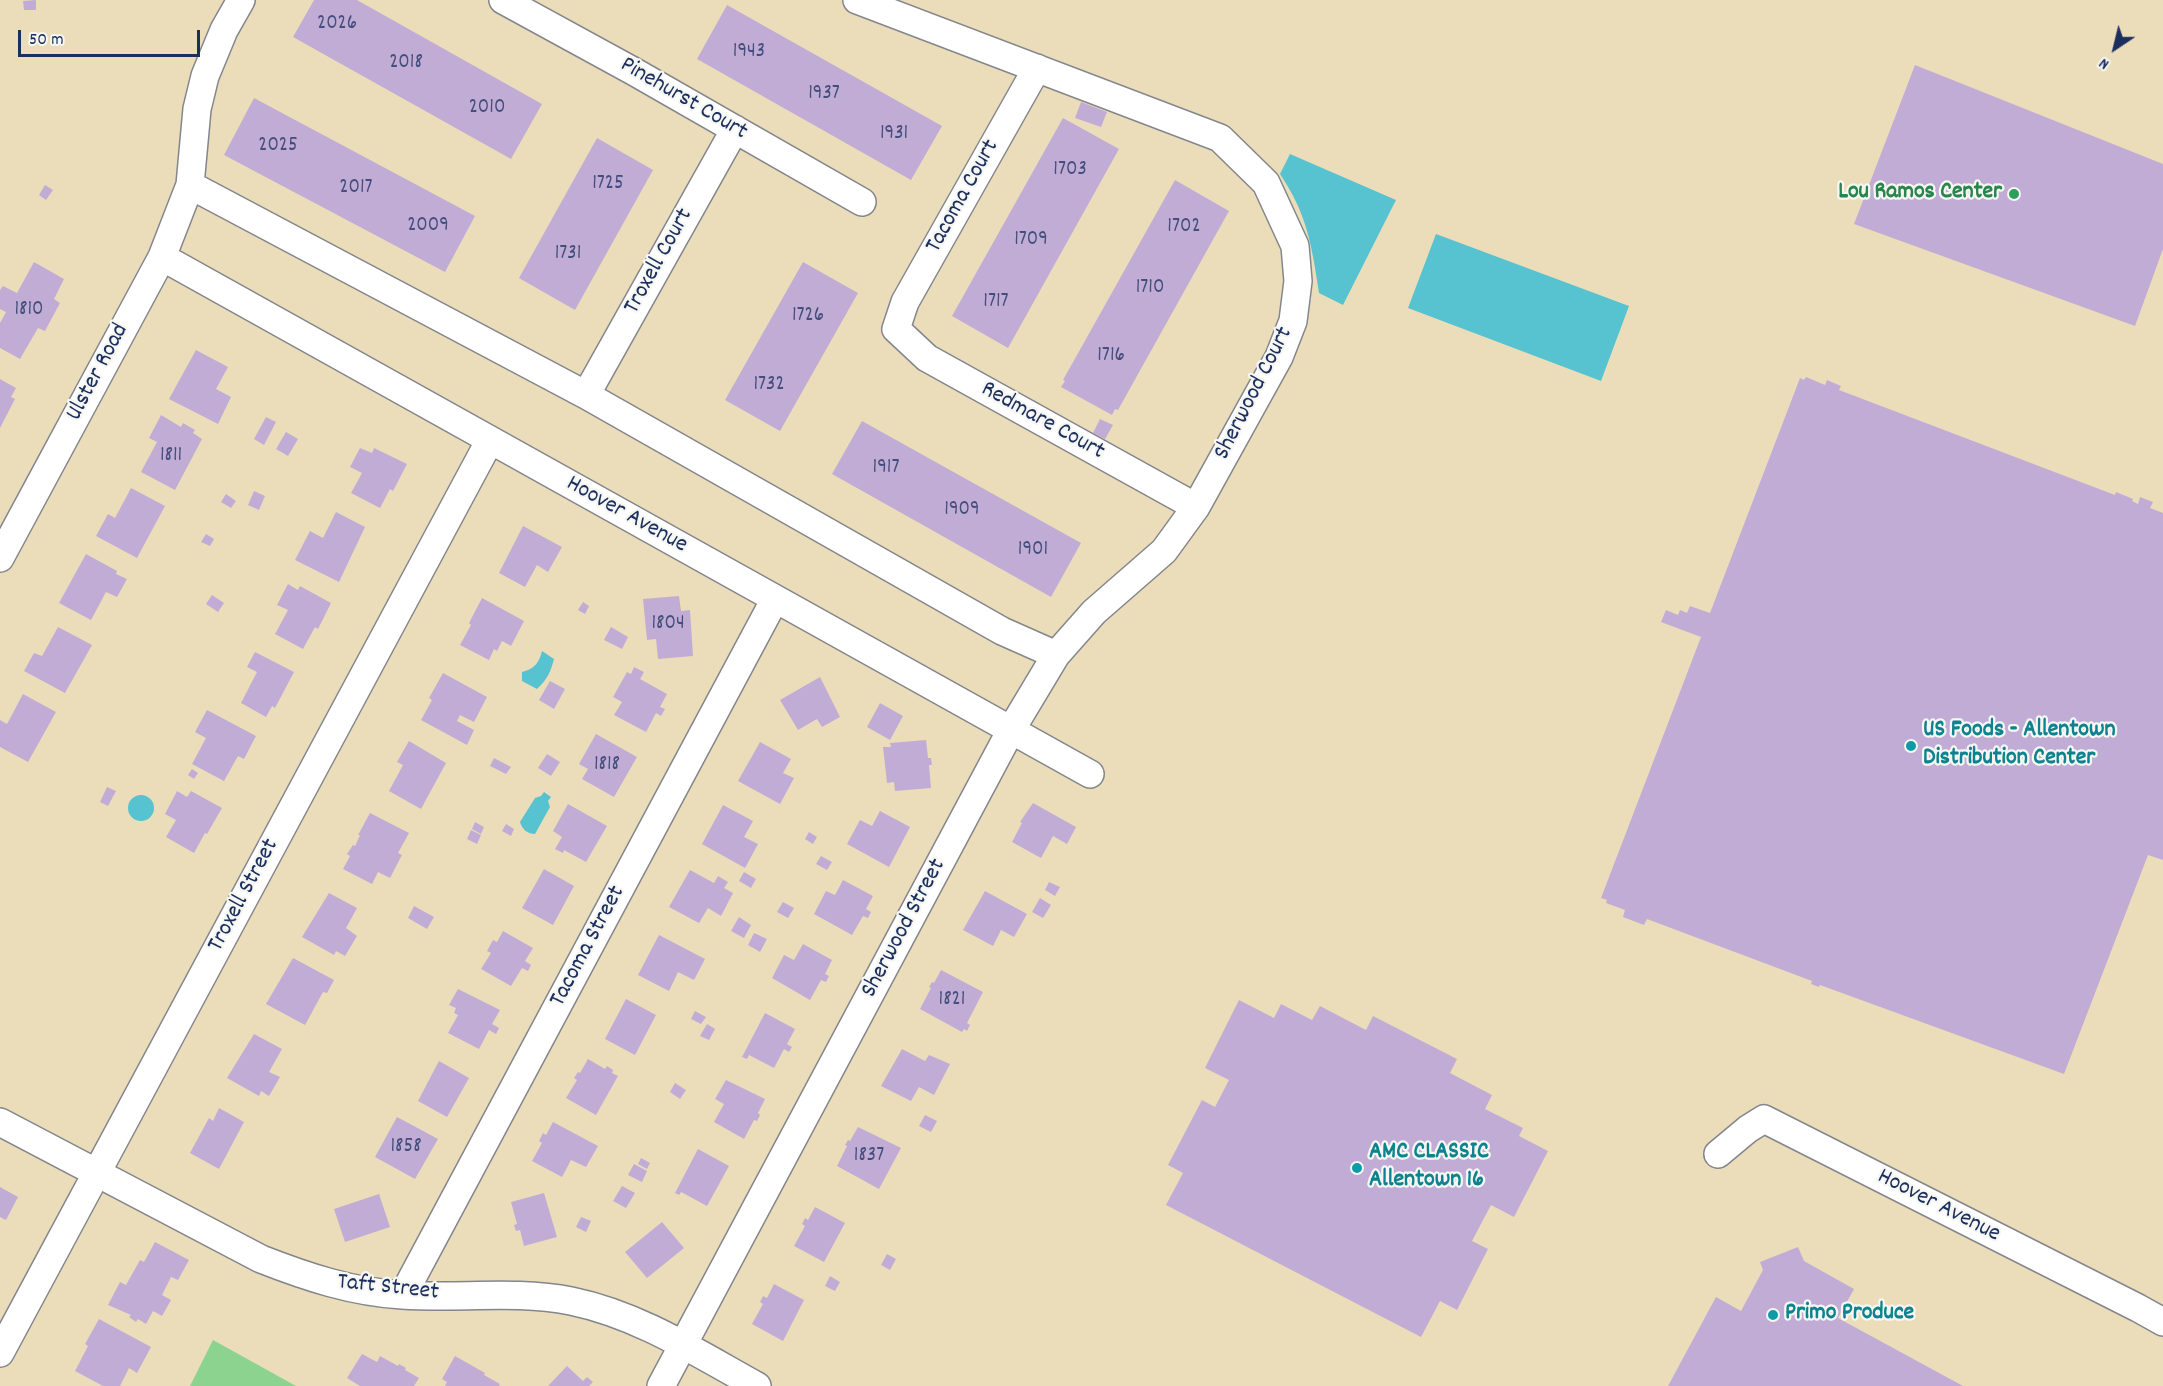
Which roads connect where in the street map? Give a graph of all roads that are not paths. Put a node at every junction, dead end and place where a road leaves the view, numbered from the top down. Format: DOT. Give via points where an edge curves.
graph roads {
  1 [pos="241,0"];
  2 [pos="503,0"];
  3 [pos="857,0"];
  4 [pos="1037,68"];
  5 [pos="735,129"];
  6 [pos="190,185"];
  7 [pos="862,202"];
  8 [pos="162,257"];
  9 [pos="896,329"];
  10 [pos="586,395"];
  11 [pos="490,440"];
  12 [pos="1196,507"];
  13 [pos="0,558"];
  14 [pos="775,599"];
  15 [pos="1056,655"];
  16 [pos="1011,730"];
  17 [pos="1090,774"];
  18 [pos="0,1122"];
  19 [pos="1718,1154"];
  20 [pos="97,1172"];
  21 [pos="403,1295"];
  22 [pos="2163,1322"];
  23 [pos="683,1345"];
  24 [pos="0,1353"];
  25 [pos="661,1386"];
  26 [pos="757,1386"];
  1 -- 6 [label="street, Ulster Road" via="205,76 196,109"];
  2 -- 5 [label="street, Pinehurst Court"];
  3 -- 4 [label="street, Sherwood Court"];
  4 -- 9 [label="street, Tacoma Court" via="905,302"];
  4 -- 12 [label="street, Sherwood Court" via="1220,138 1266,183 1296,246 1298,281 1293,321 1279,357"];
  5 -- 7 [label="street, Pinehurst Court"];
  5 -- 10 [label="street, Troxell Court"];
  6 -- 8 [label="street, Ulster Road"];
  6 -- 10 [label="street"];
  8 -- 11 [label="street, Hoover Avenue"];
  8 -- 13 [label="street, Ulster Road"];
  9 -- 12 [label="street, Redmare Court" via="927,358"];
  10 -- 15 [label="street" via="1002,631"];
  11 -- 14 [label="street, Hoover Avenue"];
  11 -- 20 [label="street, Troxell Street"];
  12 -- 15 [label="street, Sherwood Street" via="1164,551 1094,612"];
  14 -- 16 [label="street, Hoover Avenue"];
  14 -- 21 [label="street, Tacoma Street"];
  15 -- 16 [label="street, Sherwood Street"];
  16 -- 17 [label="street, Hoover Avenue"];
  16 -- 23 [label="street, Sherwood Street"];
  18 -- 20 [label="street, Taft Street"];
  19 -- 22 [label="street, Hoover Avenue" via="1764,1119"];
  20 -- 21 [label="street, Taft Street" via="261,1259 304,1276 358,1290"];
  20 -- 24 [label="street, Troxell Street"];
  21 -- 23 [label="street, Taft Street" via="521,1295 569,1301 628,1317"];
  23 -- 25 [label="street, Sherwood Street"];
  23 -- 26 [label="street, Taft Street"];
}
